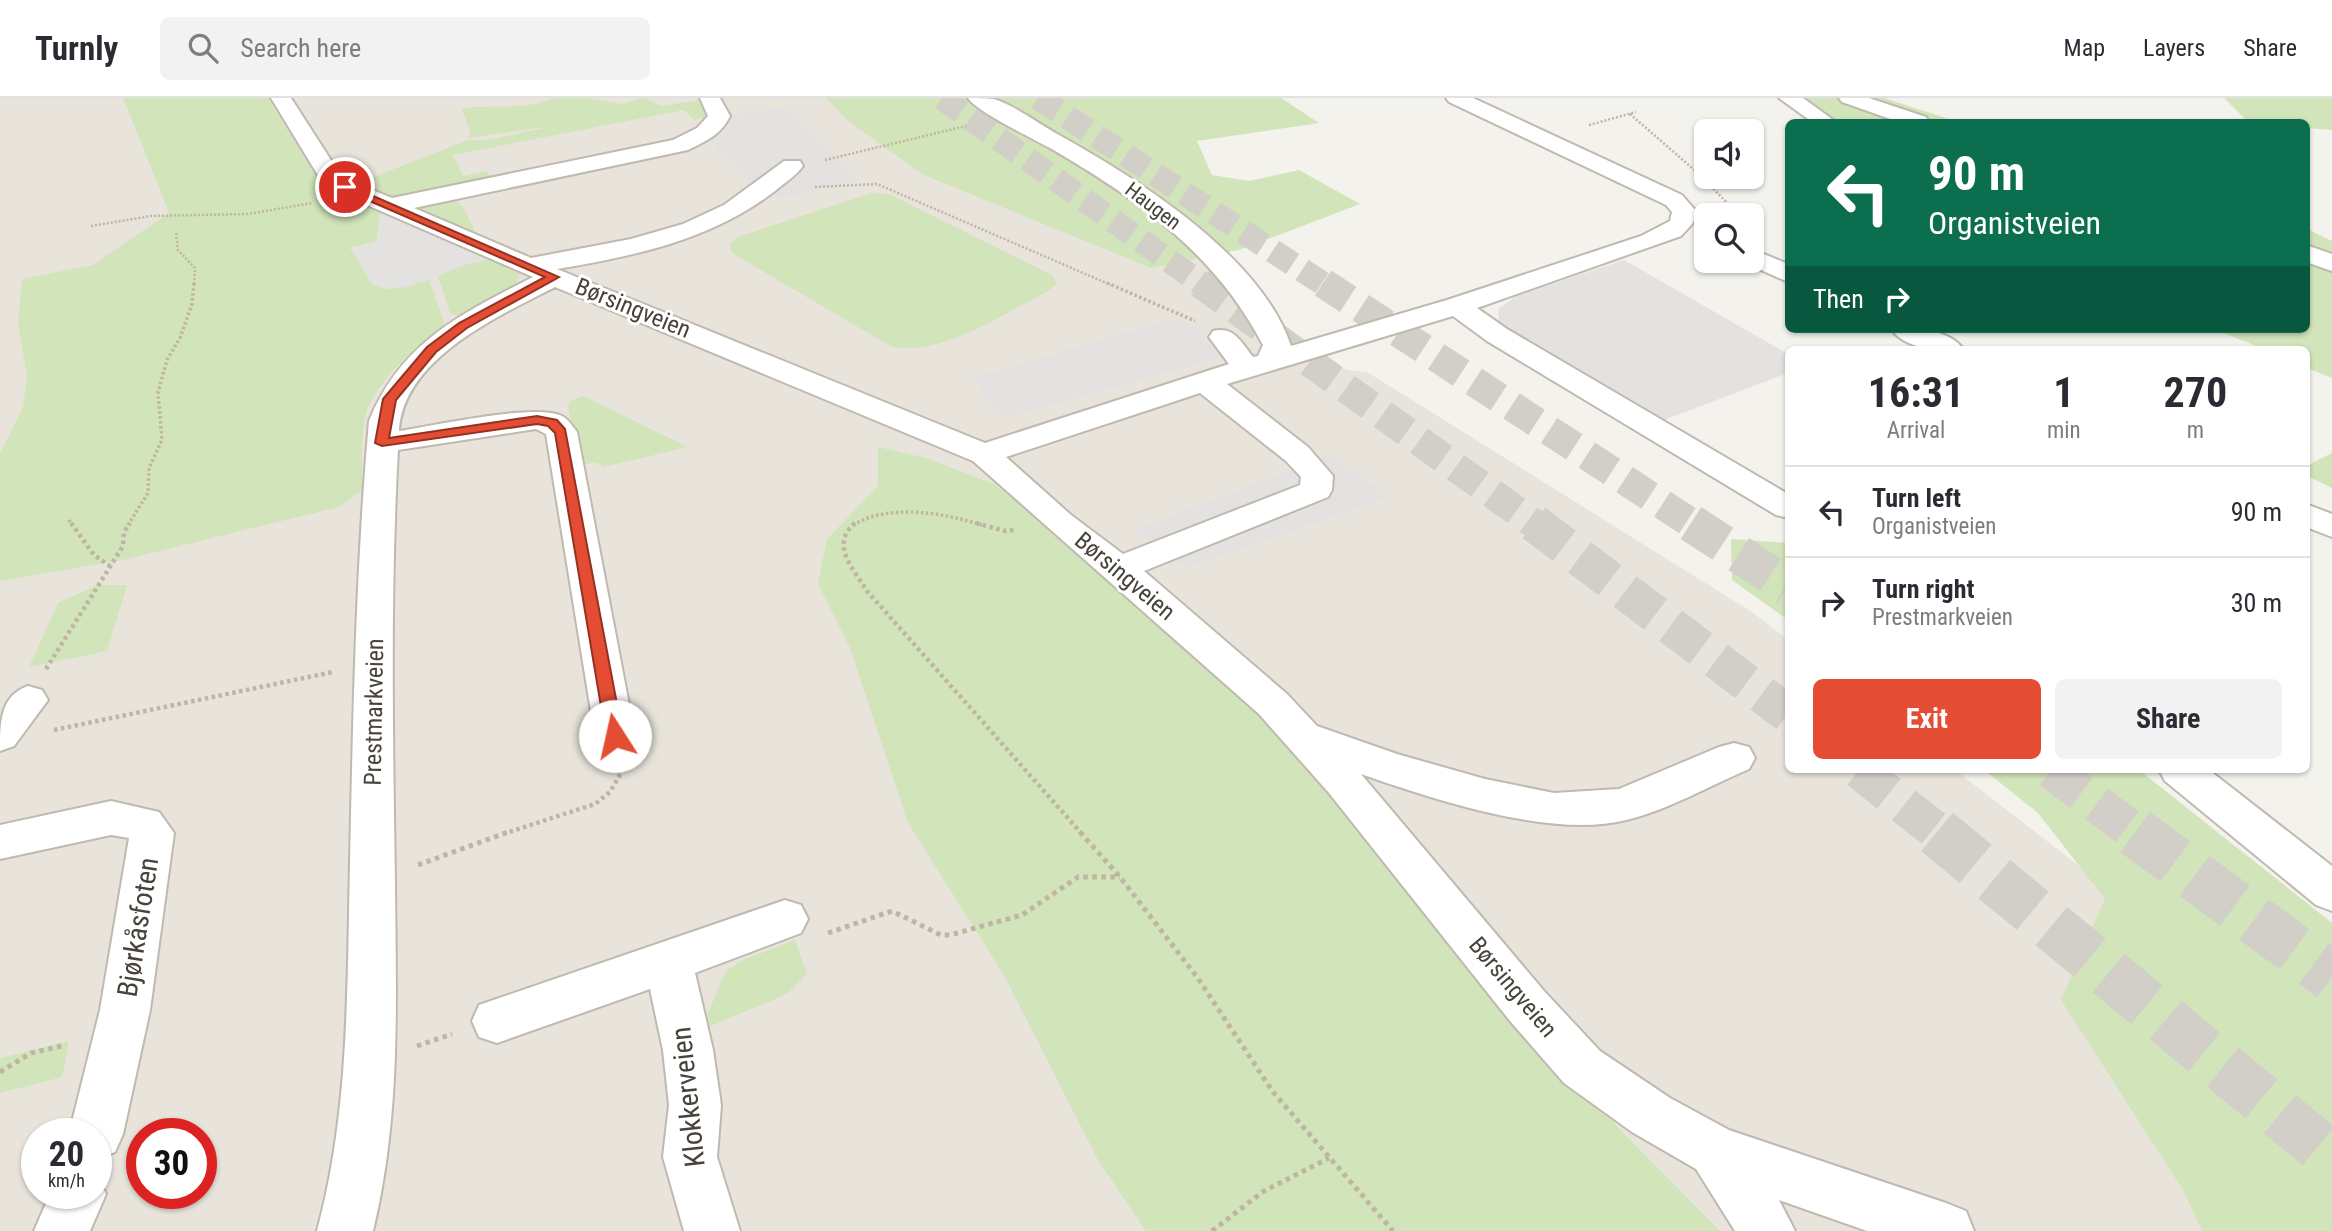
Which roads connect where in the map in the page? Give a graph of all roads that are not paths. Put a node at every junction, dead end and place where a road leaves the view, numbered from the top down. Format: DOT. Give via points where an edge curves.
graph roads {
  1 [pos="281,98"];
  2 [pos="710,98"];
  3 [pos="978,98"];
  4 [pos="1456,98"];
  5 [pos="1790,98"];
  6 [pos="1849,98"];
  7 [pos="1821,119"];
  8 [pos="1910,119"];
  9 [pos="792,166"];
  10 [pos="388,205"];
  11 [pos="2310,255"];
  12 [pos="1764,263"];
  13 [pos="2332,263"];
  14 [pos="541,272"];
  15 [pos="1785,273"];
  16 [pos="1457,306"];
  17 [pos="1914,333"];
  18 [pos="1223,337"];
  19 [pos="1941,346"];
  20 [pos="1258,364"];
  21 [pos="1205,383"];
  22 [pos="382,443"];
  23 [pos="984,454"];
  24 [pos="1785,506"];
  25 [pos="2310,516"];
  26 [pos="2332,527"];
  27 [pos="1119,568"];
  28 [pos="37,716"];
  29 [pos="0,736"];
  30 [pos="615,736"];
  31 [pos="1302,736"];
  32 [pos="1734,758"];
  33 [pos="2184,773"];
  34 [pos="0,842"];
  35 [pos="2332,892"];
  36 [pos="804,927"];
  37 [pos="670,962"];
  38 [pos="497,1021"];
  39 [pos="100,1118"];
  40 [pos="1715,1151"];
  41 [pos="72,1209"];
  42 [pos="62,1231"];
  43 [pos="345,1231"];
  44 [pos="712,1231"];
  45 [pos="1767,1231"];
  46 [pos="1946,1231"];
  1 -- 10 [label="street, Børsingveien" via="327,172 345,187"];
  2 -- 10 [label="street" via="719,117 715,125 680,145"];
  3 -- 20 [label="street, Haugen" via="1138,192 1176,220 1266,320 1277,345"];
  4 -- 16 [label="street" via="1674,200 1684,211 1687,232"];
  5 -- 7 [label="street"];
  6 -- 8 [label="street"];
  9 -- 14 [label="street" via="750,199 694,229"];
  10 -- 14 [label="street, Børsingveien"];
  11 -- 13 [label="street"];
  12 -- 15 [label="street"];
  14 -- 22 [label="street, Prestmarkveien" via="432,349 390,399"];
  14 -- 23 [label="street, Børsingveien"];
  16 -- 20 [label="street"];
  16 -- 24 [label="street" via="1497,335"];
  17 -- 19 [label="street"];
  18 -- 20 [label="street"];
  20 -- 21 [label="street"];
  21 -- 23 [label="street"];
  21 -- 27 [label="street" via="1297,454 1317,476 1316,490"];
  22 -- 30 [label="street" via="537,420 552,423 561,432"];
  22 -- 43 [label="street, Prestmarkveien" via="374,660 369,1114 358,1189"];
  23 -- 27 [label="street, Børsingveien" via="1059,522"];
  25 -- 26 [label="street"];
  27 -- 31 [label="street, Børsingveien" via="1273,704"];
  28 -- 29 [label="street"];
  31 -- 32 [label="street" via="1424,778 1555,809 1623,805"];
  31 -- 40 [label="street, Børsingveien" via="1582,1067 1651,1115"];
  33 -- 35 [label="street"];
  34 -- 39 [label="street, Bjørkåsfoten" via="111,818 144,824 152,833 125,1010"];
  36 -- 37 [label="street"];
  37 -- 38 [label="street"];
  37 -- 44 [label="street, Klokkerveien" via="695,1105 690,1157"];
  40 -- 45 [label="street, Børsingveien"];
  40 -- 46 [label="street, Børsingveien"];
  41 -- 42 [label="street"];
}
